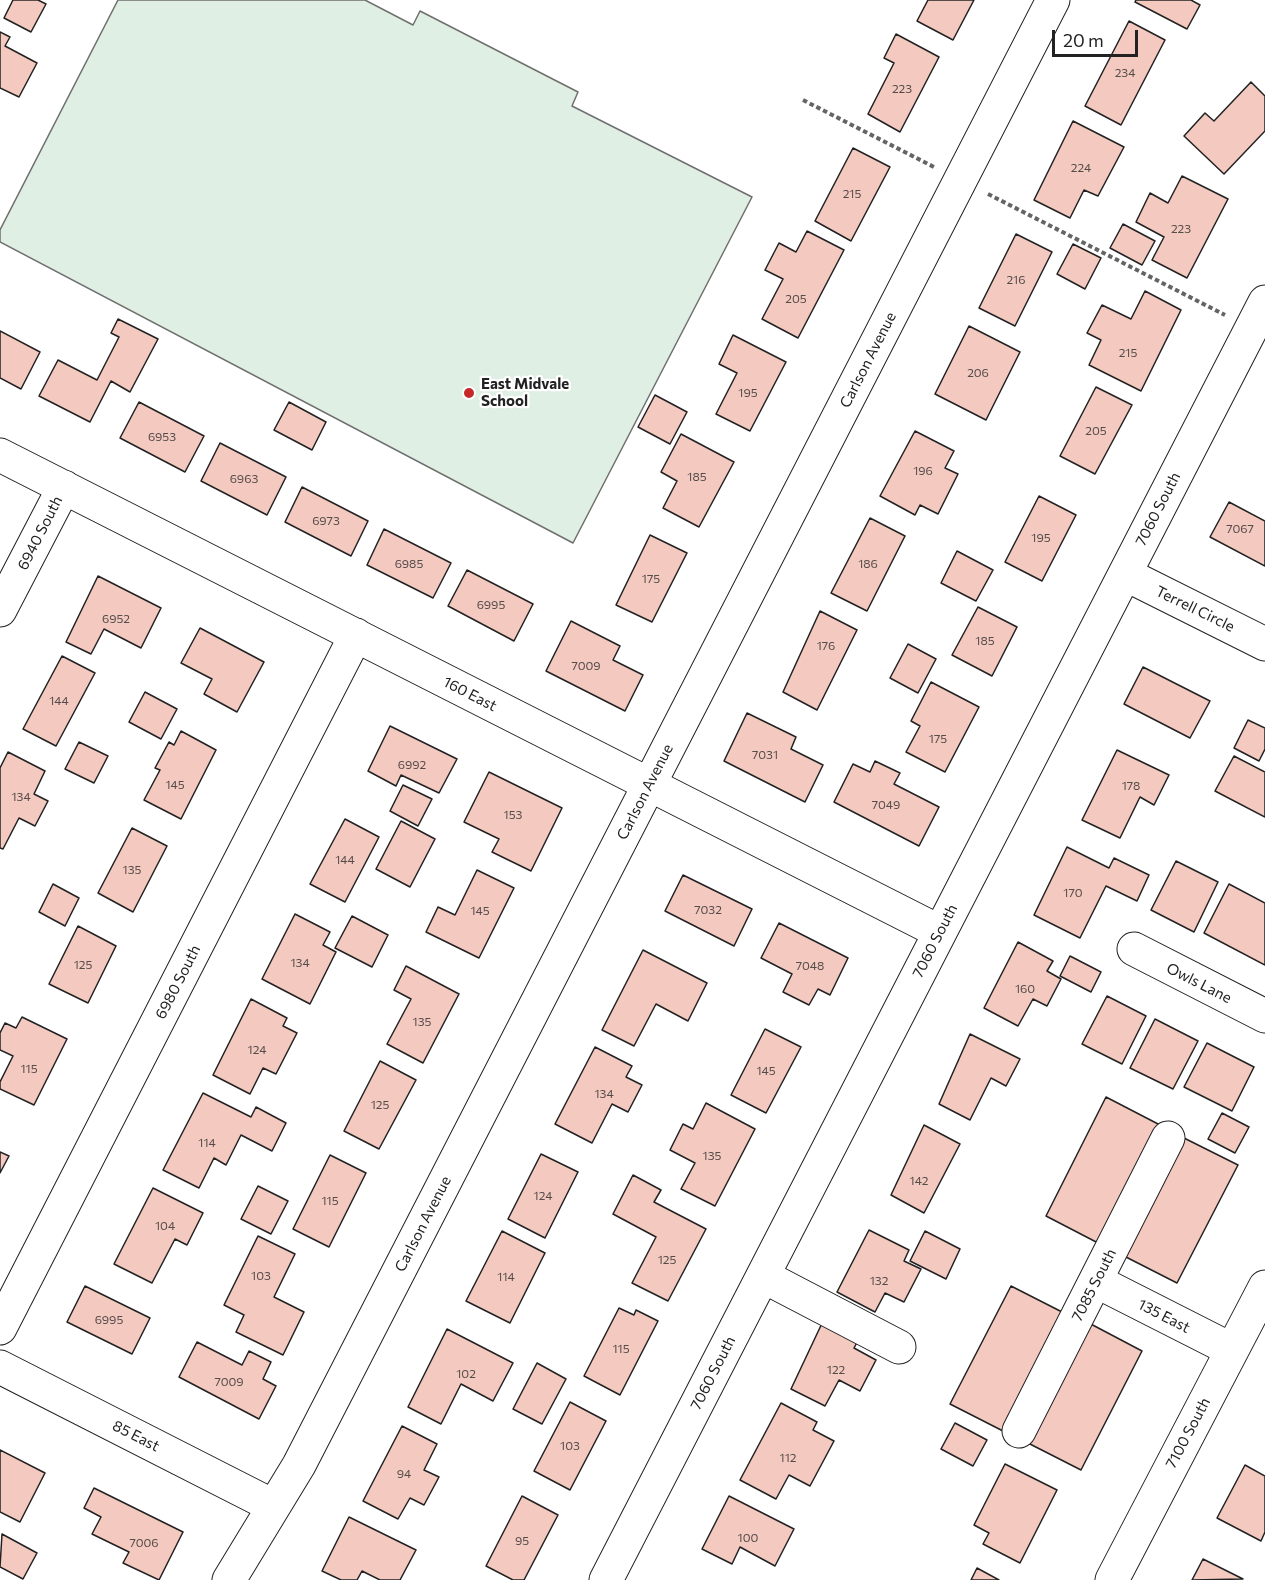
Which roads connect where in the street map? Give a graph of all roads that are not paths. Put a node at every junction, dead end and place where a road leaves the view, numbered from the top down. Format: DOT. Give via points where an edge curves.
graph roads {
  1 [pos="1053,0"];
  2 [pos="1265,302"];
  3 [pos="0,455"];
  4 [pos="64,488"];
  5 [pos="1125,574"];
  6 [pos="0,610"];
  7 [pos="356,635"];
  8 [pos="1265,644"];
  9 [pos="649,786"];
  10 [pos="940,932"];
  11 [pos="1134,949"];
  12 [pos="1265,1016"];
  13 [pos="1168,1138"];
  14 [pos="763,1276"];
  15 [pos="1096,1281"];
  16 [pos="1265,1287"];
  17 [pos="0,1328"];
  18 [pos="899,1347"];
  19 [pos="1232,1350"];
  20 [pos="0,1366"];
  21 [pos="1019,1431"];
  22 [pos="273,1506"];
  23 [pos="229,1580"];
  24 [pos="606,1580"];
  25 [pos="1112,1580"];
  1 -- 9 [label="street, Carlson Avenue"];
  2 -- 5 [label="street, 7060 South"];
  3 -- 4 [label="street, 160 East"];
  4 -- 6 [label="street, 6940 South"];
  4 -- 7 [label="street, 160 East"];
  5 -- 8 [label="street, Terrell Circle"];
  5 -- 10 [label="street, 7060 South"];
  7 -- 9 [label="street, 160 East"];
  7 -- 17 [label="street, 6980 South"];
  9 -- 10 [label="street, 160 East"];
  9 -- 22 [label="street, Carlson Avenue" via="299,1465"];
  10 -- 14 [label="street, 7060 South"];
  11 -- 12 [label="street, Owls Lane"];
  13 -- 15 [label="street, 7085 South"];
  14 -- 18 [label="street"];
  14 -- 24 [label="street, 7060 South"];
  15 -- 19 [label="street, 135 East"];
  15 -- 21 [label="street, 7085 South"];
  16 -- 19 [label="street, 7100 South"];
  19 -- 25 [label="street, 7100 South"];
  20 -- 22 [label="street, 85 East"];
  22 -- 23 [label="street, Carlson Avenue"];
}
